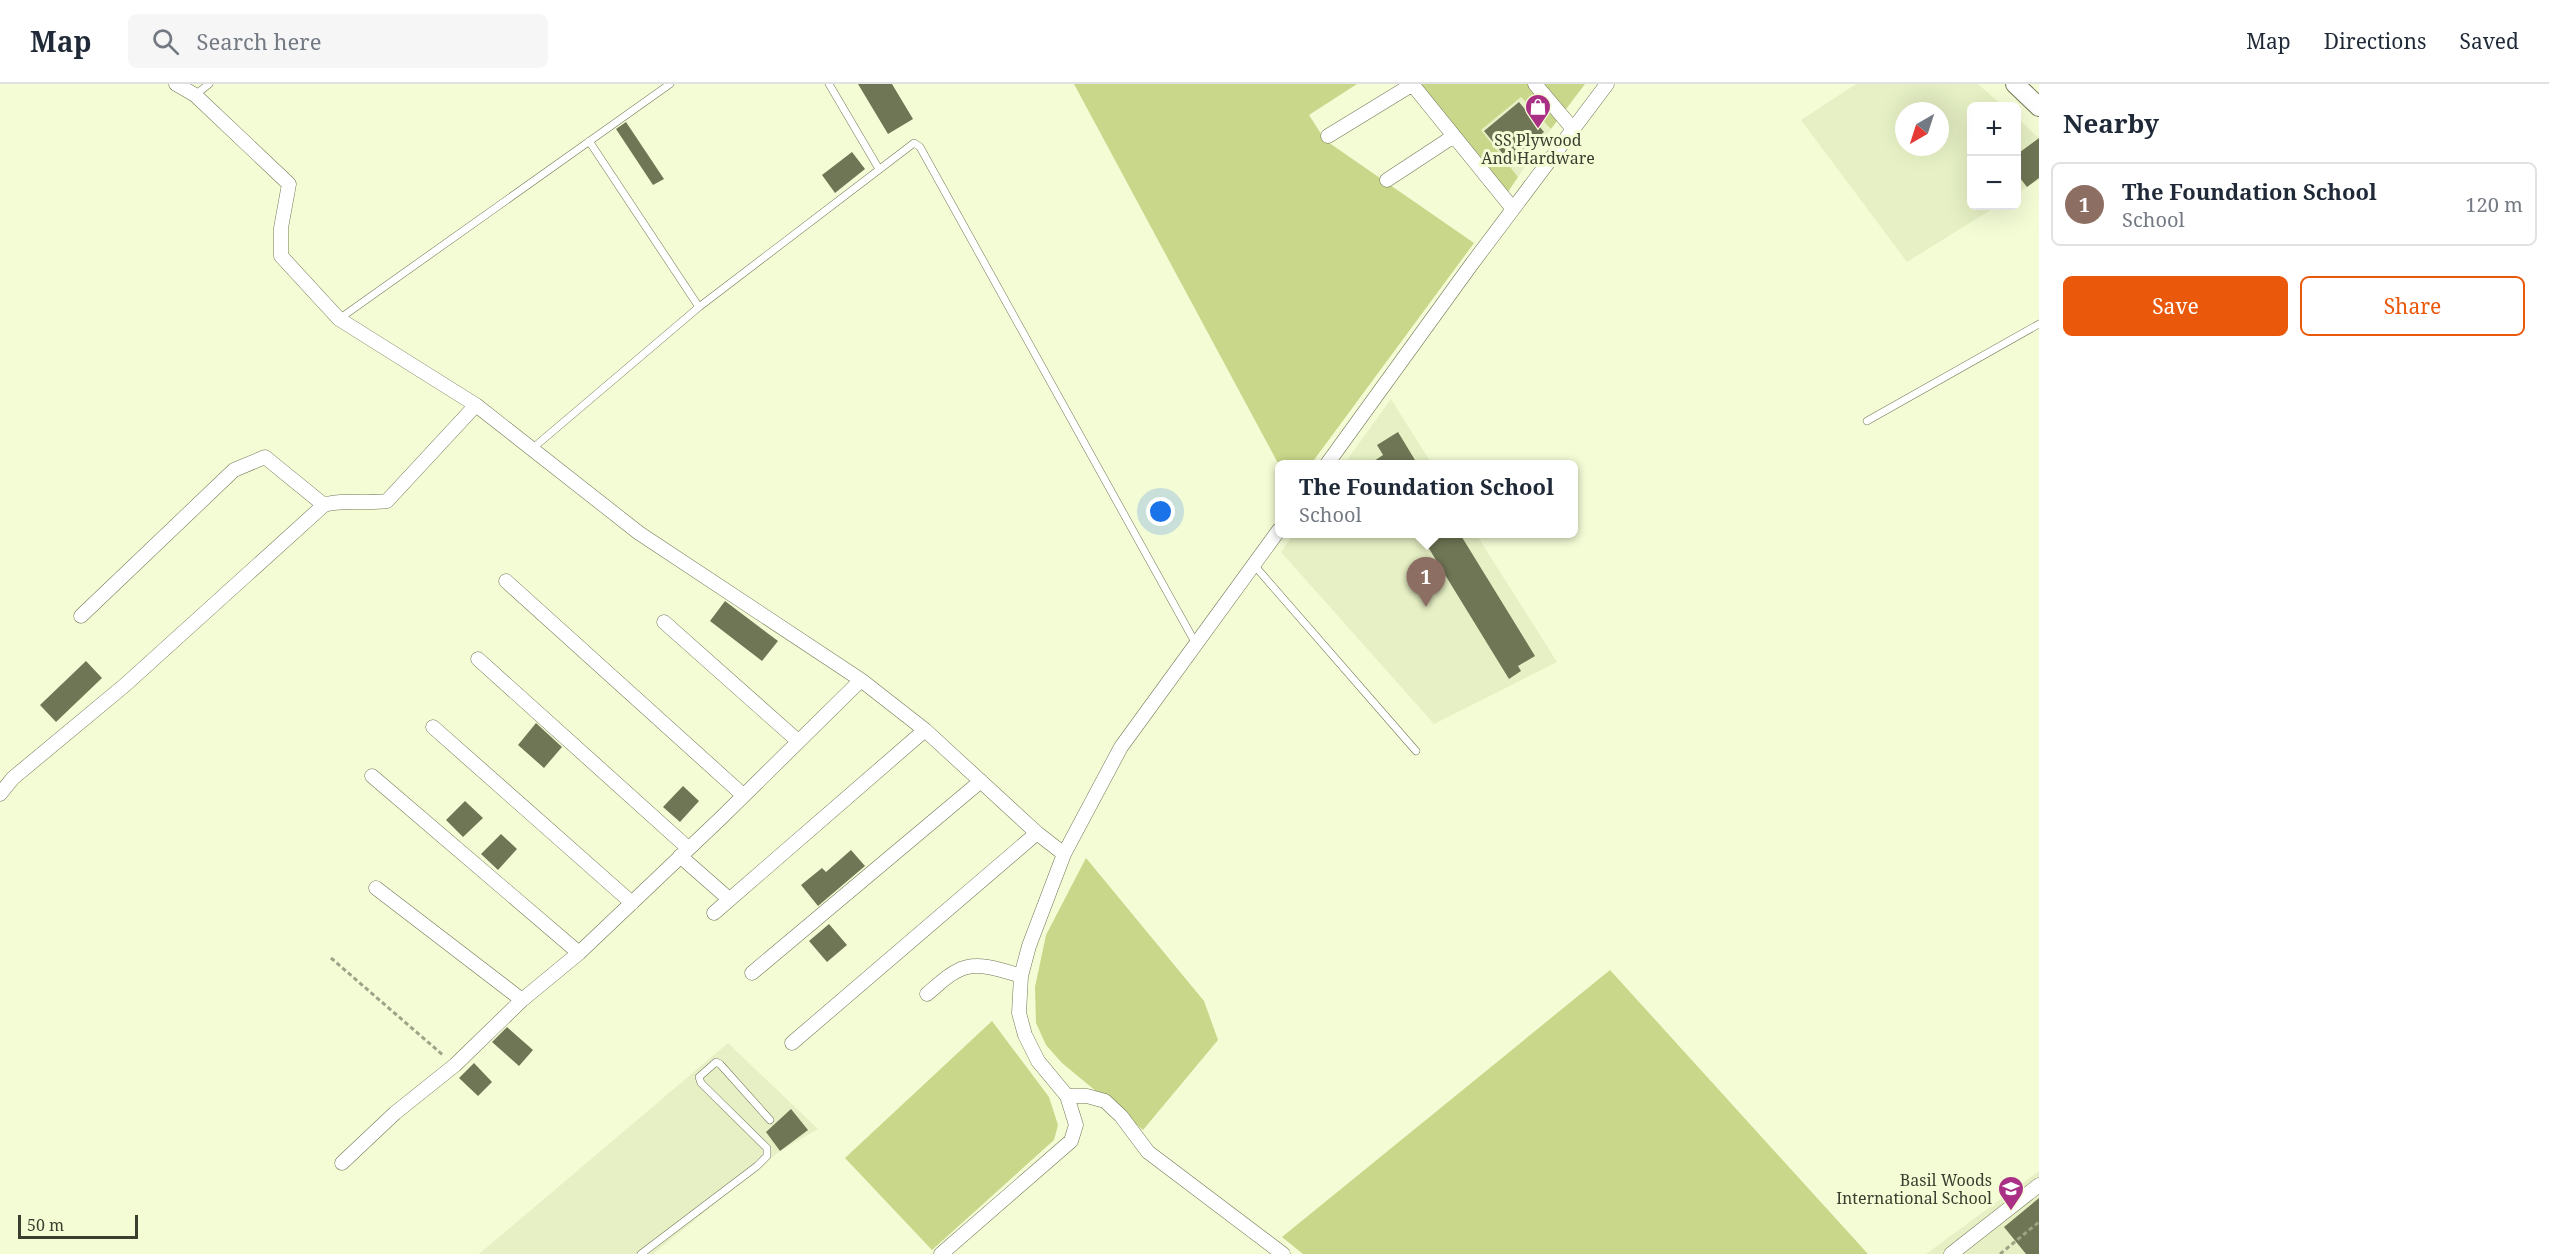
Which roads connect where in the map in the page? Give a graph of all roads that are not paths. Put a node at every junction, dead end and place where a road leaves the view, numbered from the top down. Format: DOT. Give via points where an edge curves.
graph roads {
  1 [pos="176,84"];
  2 [pos="208,84"];
  3 [pos="670,84"];
  4 [pos="829,84"];
  5 [pos="1413,84"];
  6 [pos="1535,84"];
  7 [pos="1607,84"];
  8 [pos="2015,84"];
  9 [pos="195,95"];
  10 [pos="2039,106"];
  11 [pos="1573,129"];
  12 [pos="1328,136"];
  13 [pos="1454,136"];
  14 [pos="589,141"];
  15 [pos="879,169"];
  16 [pos="1387,180"];
  17 [pos="1513,209"];
  18 [pos="699,307"];
  19 [pos="339,319"];
  20 [pos="2039,324"];
  21 [pos="476,405"];
  22 [pos="1867,421"];
  23 [pos="533,448"];
  24 [pos="1331,460"];
  25 [pos="324,505"];
  26 [pos="1275,536"];
  27 [pos="1254,565"];
  28 [pos="506,581"];
  29 [pos="81,616"];
  30 [pos="664,622"];
  31 [pos="1196,644"];
  32 [pos="478,659"];
  33 [pos="861,680"];
  34 [pos="433,727"];
  35 [pos="925,730"];
  36 [pos="798,741"];
  37 [pos="1416,751"];
  38 [pos="372,776"];
  39 [pos="981,781"];
  40 [pos="0,794"];
  41 [pos="743,795"];
  42 [pos="1036,833"];
  43 [pos="684,852"];
  44 [pos="1064,854"];
  45 [pos="376,888"];
  46 [pos="729,899"];
  47 [pos="632,903"];
  48 [pos="714,913"];
  49 [pos="579,953"];
  50 [pos="752,973"];
  51 [pos="1021,976"];
  52 [pos="927,994"];
  53 [pos="522,1000"];
  54 [pos="792,1043"];
  55 [pos="1067,1096"];
  56 [pos="770,1120"];
  57 [pos="342,1163"];
  58 [pos="2039,1185"];
  59 [pos="641,1254"];
  60 [pos="941,1254"];
  61 [pos="1283,1254"];
  62 [pos="1951,1254"];
  1 -- 9 [label="street"];
  2 -- 9 [label="lane"];
  3 -- 14 [label="lane"];
  4 -- 15 [label="lane"];
  5 -- 12 [label="street"];
  5 -- 13 [label="street"];
  6 -- 11 [label="street"];
  7 -- 11 [label="street"];
  8 -- 10 [label="street"];
  9 -- 19 [label="street" via="289,184 281,228 281,256"];
  11 -- 17 [label="street"];
  13 -- 16 [label="street"];
  13 -- 17 [label="street"];
  14 -- 18 [label="lane"];
  14 -- 19 [label="lane"];
  15 -- 18 [label="lane"];
  15 -- 31 [label="lane" via="911,143 920,147"];
  17 -- 24 [label="street"];
  18 -- 23 [label="lane"];
  19 -- 21 [label="street"];
  20 -- 22 [label="lane"];
  21 -- 23 [label="street"];
  21 -- 25 [label="street" via="387,501"];
  23 -- 33 [label="street" via="639,533"];
  25 -- 29 [label="street" via="265,457 250,461 234,470"];
  25 -- 40 [label="street" via="125,685 13,778"];
  26 -- 27 [label="street"];
  27 -- 31 [label="street"];
  27 -- 37 [label="lane"];
  28 -- 41 [label="street"];
  30 -- 36 [label="street"];
  31 -- 44 [label="street" via="1121,747"];
  32 -- 43 [label="street"];
  33 -- 35 [label="street"];
  33 -- 36 [label="street"];
  34 -- 47 [label="street"];
  35 -- 39 [label="street"];
  35 -- 46 [label="street"];
  36 -- 41 [label="street"];
  38 -- 49 [label="street"];
  39 -- 42 [label="street"];
  39 -- 50 [label="street"];
  41 -- 43 [label="street"];
  42 -- 44 [label="street"];
  42 -- 54 [label="street"];
  43 -- 46 [label="street"];
  43 -- 47 [label="street"];
  44 -- 51 [label="street"];
  45 -- 53 [label="street"];
  46 -- 48 [label="street"];
  47 -- 49 [label="street"];
  49 -- 53 [label="street"];
  51 -- 52 [label="street" via="995,968 971,967 958,970"];
  51 -- 55 [label="street" via="1019,1013 1025,1035 1038,1061"];
  53 -- 57 [label="street" via="455,1065 395,1113"];
  55 -- 60 [label="street" via="1076,1125 1071,1141"];
  55 -- 61 [label="street" via="1105,1101 1148,1152"];
  56 -- 59 [label="lane" via="720,1064 709,1066 699,1077 701,1083 767,1148 767,1156"];
  58 -- 62 [label="street"];
}
